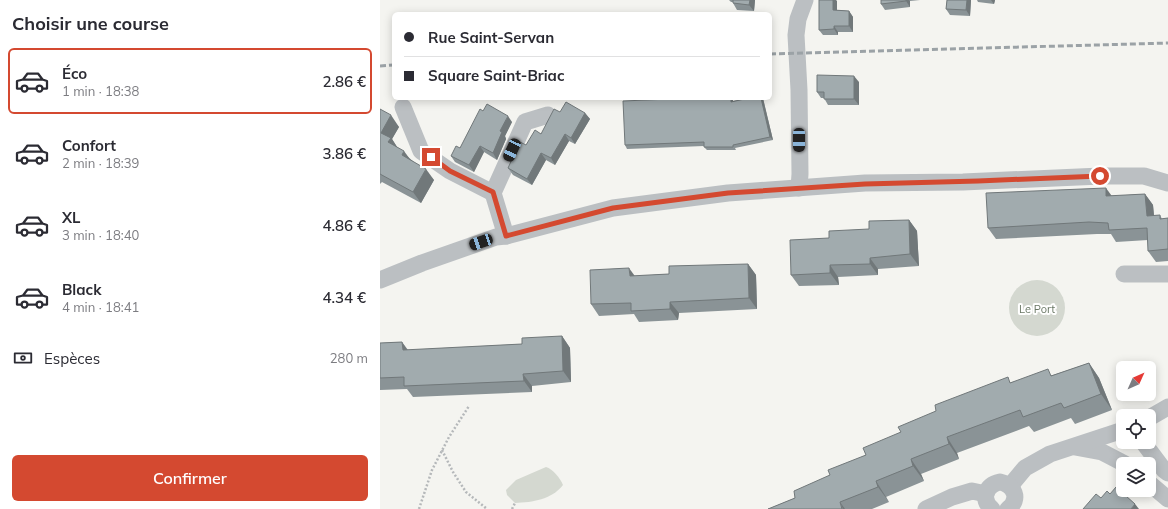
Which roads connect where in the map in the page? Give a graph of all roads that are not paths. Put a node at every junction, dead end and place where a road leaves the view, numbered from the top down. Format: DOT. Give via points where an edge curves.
graph roads {
  1 [pos="805,0"];
  2 [pos="403,107"];
  3 [pos="548,115"];
  4 [pos="1168,175"];
  5 [pos="1144,176"];
  6 [pos="1168,183"];
  7 [pos="799,188"];
  8 [pos="493,192"];
  9 [pos="506,236"];
  10 [pos="1124,274"];
  11 [pos="1168,274"];
  12 [pos="380,280"];
  13 [pos="1168,407"];
  14 [pos="1156,414"];
  15 [pos="1116,432"];
  16 [pos="1073,446"];
  17 [pos="1149,449"];
  18 [pos="1116,459"];
  19 [pos="1168,473"];
  20 [pos="1010,486"];
  21 [pos="1156,489"];
  22 [pos="1168,499"];
  23 [pos="989,502"];
  24 [pos="926,509"];
  25 [pos="1008,509"];
  1 -- 7 [label="street" via="798,19 796,36"];
  2 -- 8 [label="street" via="421,150 450,171"];
  3 -- 8 [label="street" via="525,122"];
  4 -- 5 [label="street"];
  5 -- 6 [label="street"];
  5 -- 7 [label="street" via="897,182"];
  7 -- 9 [label="street" via="728,193 613,208"];
  8 -- 9 [label="street"];
  9 -- 12 [label="street" via="496,237 430,260"];
  10 -- 11 [label="street"];
  13 -- 14 [label="street"];
  15 -- 16 [label="street"];
  16 -- 18 [label="street" via="1102,452"];
  16 -- 20 [label="street" via="1050,454 1025,468"];
  17 -- 19 [label="street"];
  20 -- 23 [label="street" via="1000,482 991,486"];
  20 -- 25 [label="street" via="1015,499"];
  21 -- 22 [label="street"];
  23 -- 24 [label="street" via="972,491"];
}
